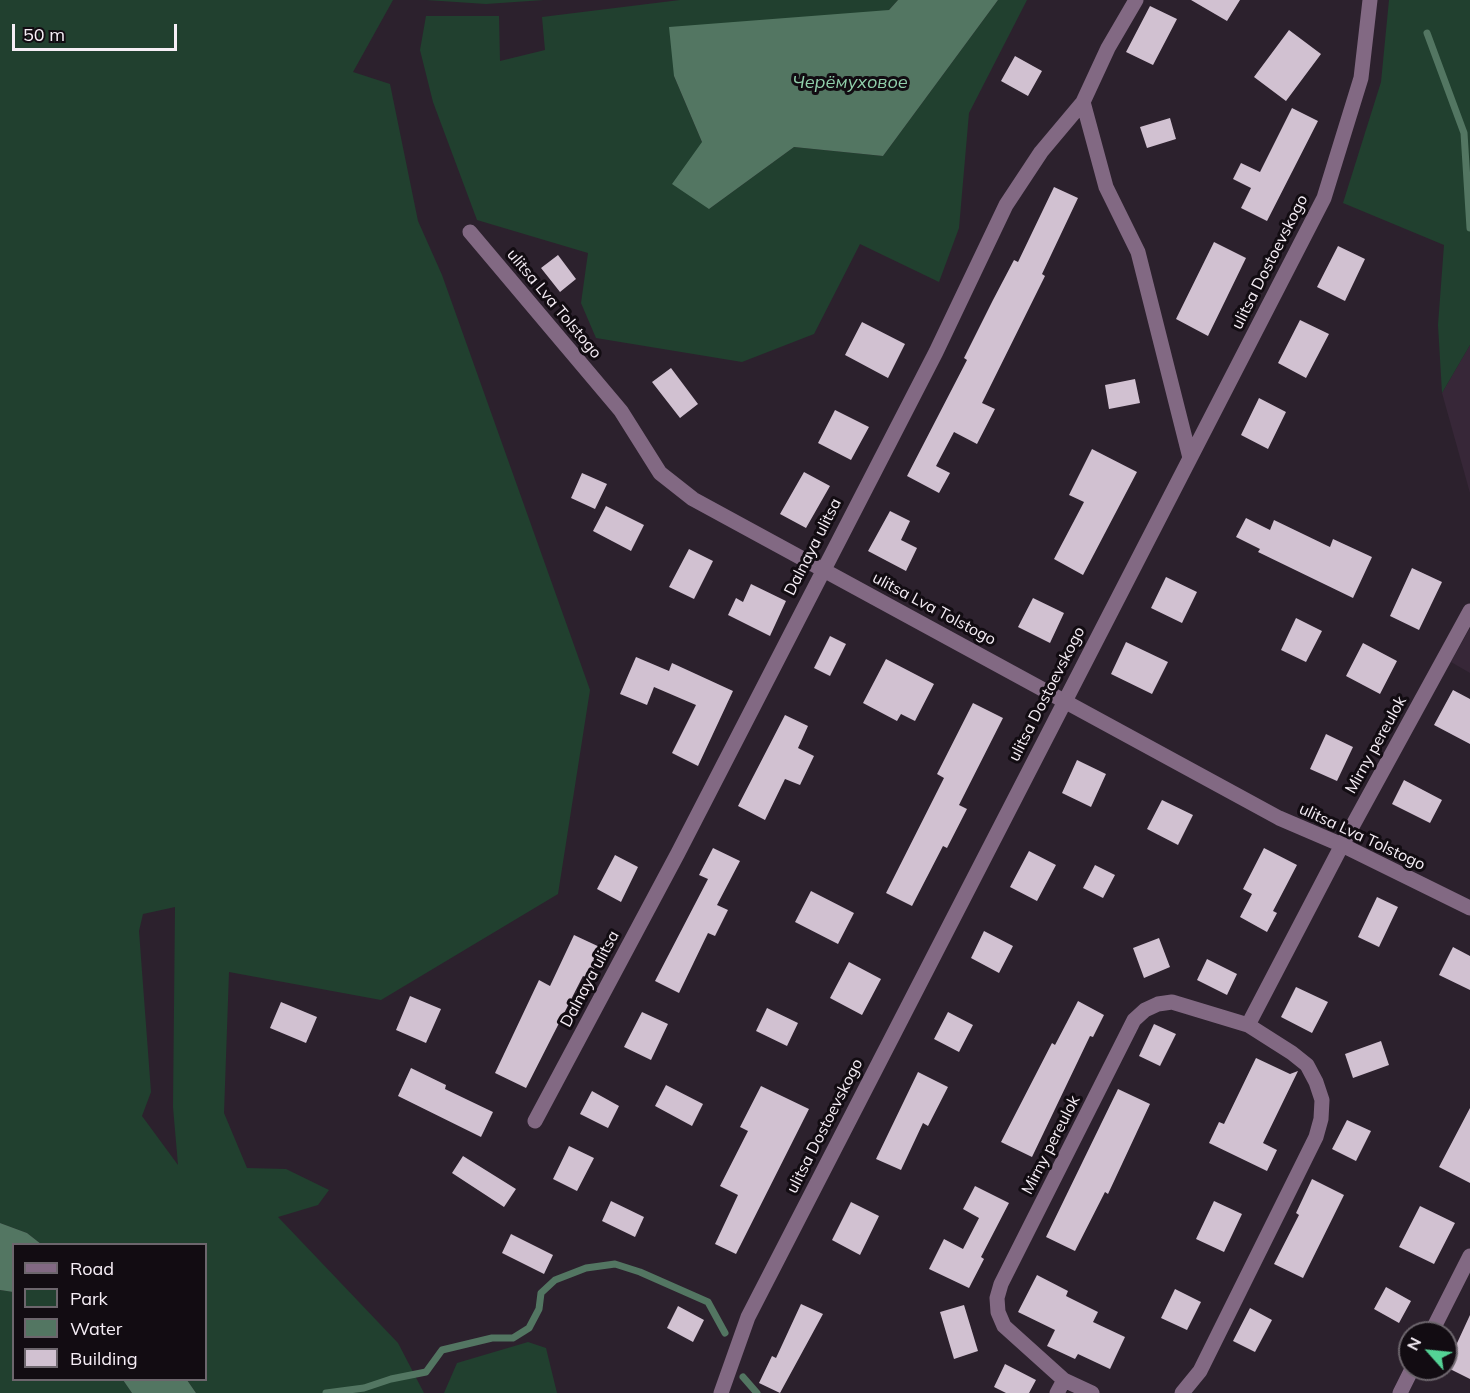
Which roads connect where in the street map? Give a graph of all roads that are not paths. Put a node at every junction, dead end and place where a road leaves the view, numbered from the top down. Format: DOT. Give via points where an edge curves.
graph roads {
  1 [pos="1136,0"];
  2 [pos="1370,0"];
  3 [pos="1083,102"];
  4 [pos="470,232"];
  5 [pos="1190,458"];
  6 [pos="821,570"];
  7 [pos="1470,611"];
  8 [pos="1064,699"];
  9 [pos="1342,845"];
  10 [pos="1470,908"];
  11 [pos="1248,1025"];
  12 [pos="535,1121"];
  13 [pos="1470,1256"];
  14 [pos="1437,1321"];
  15 [pos="1060,1387"];
  16 [pos="721,1393"];
  17 [pos="1092,1393"];
  18 [pos="1182,1393"];
  1 -- 3 [label="street, Dalnaya ulitsa"];
  2 -- 5 [label="street, ulitsa Dostoevskogo" via="1361,78 1324,198"];
  3 -- 5 [label="street" via="1106,187 1138,252"];
  3 -- 6 [label="street, Dalnaya ulitsa" via="1041,152 1006,205 936,352"];
  4 -- 6 [label="street, ulitsa Lva Tolstogo" via="621,411 660,473 693,499"];
  5 -- 8 [label="street, ulitsa Dostoevskogo"];
  6 -- 8 [label="street, ulitsa Lva Tolstogo"];
  6 -- 12 [label="street, Dalnaya ulitsa" via="678,853"];
  7 -- 9 [label="street, Mirny pereulok"];
  8 -- 9 [label="street, ulitsa Lva Tolstogo" via="1279,818"];
  8 -- 16 [label="street, ulitsa Dostoevskogo" via="748,1317"];
  9 -- 10 [label="street, ulitsa Lva Tolstogo"];
  9 -- 11 [label="street, Mirny pereulok"];
  11 -- 15 [label="street, Mirny pereulok" via="1172,1002 1145,1010 1131,1026 1001,1284 998,1298 1004,1326"];
  11 -- 18 [label="street, Mirny pereulok" via="1307,1065 1322,1100 1322,1119 1200,1371"];
  13 -- 14 [label="street"];
  15 -- 17 [label="street, Mirny pereulok"];
}
